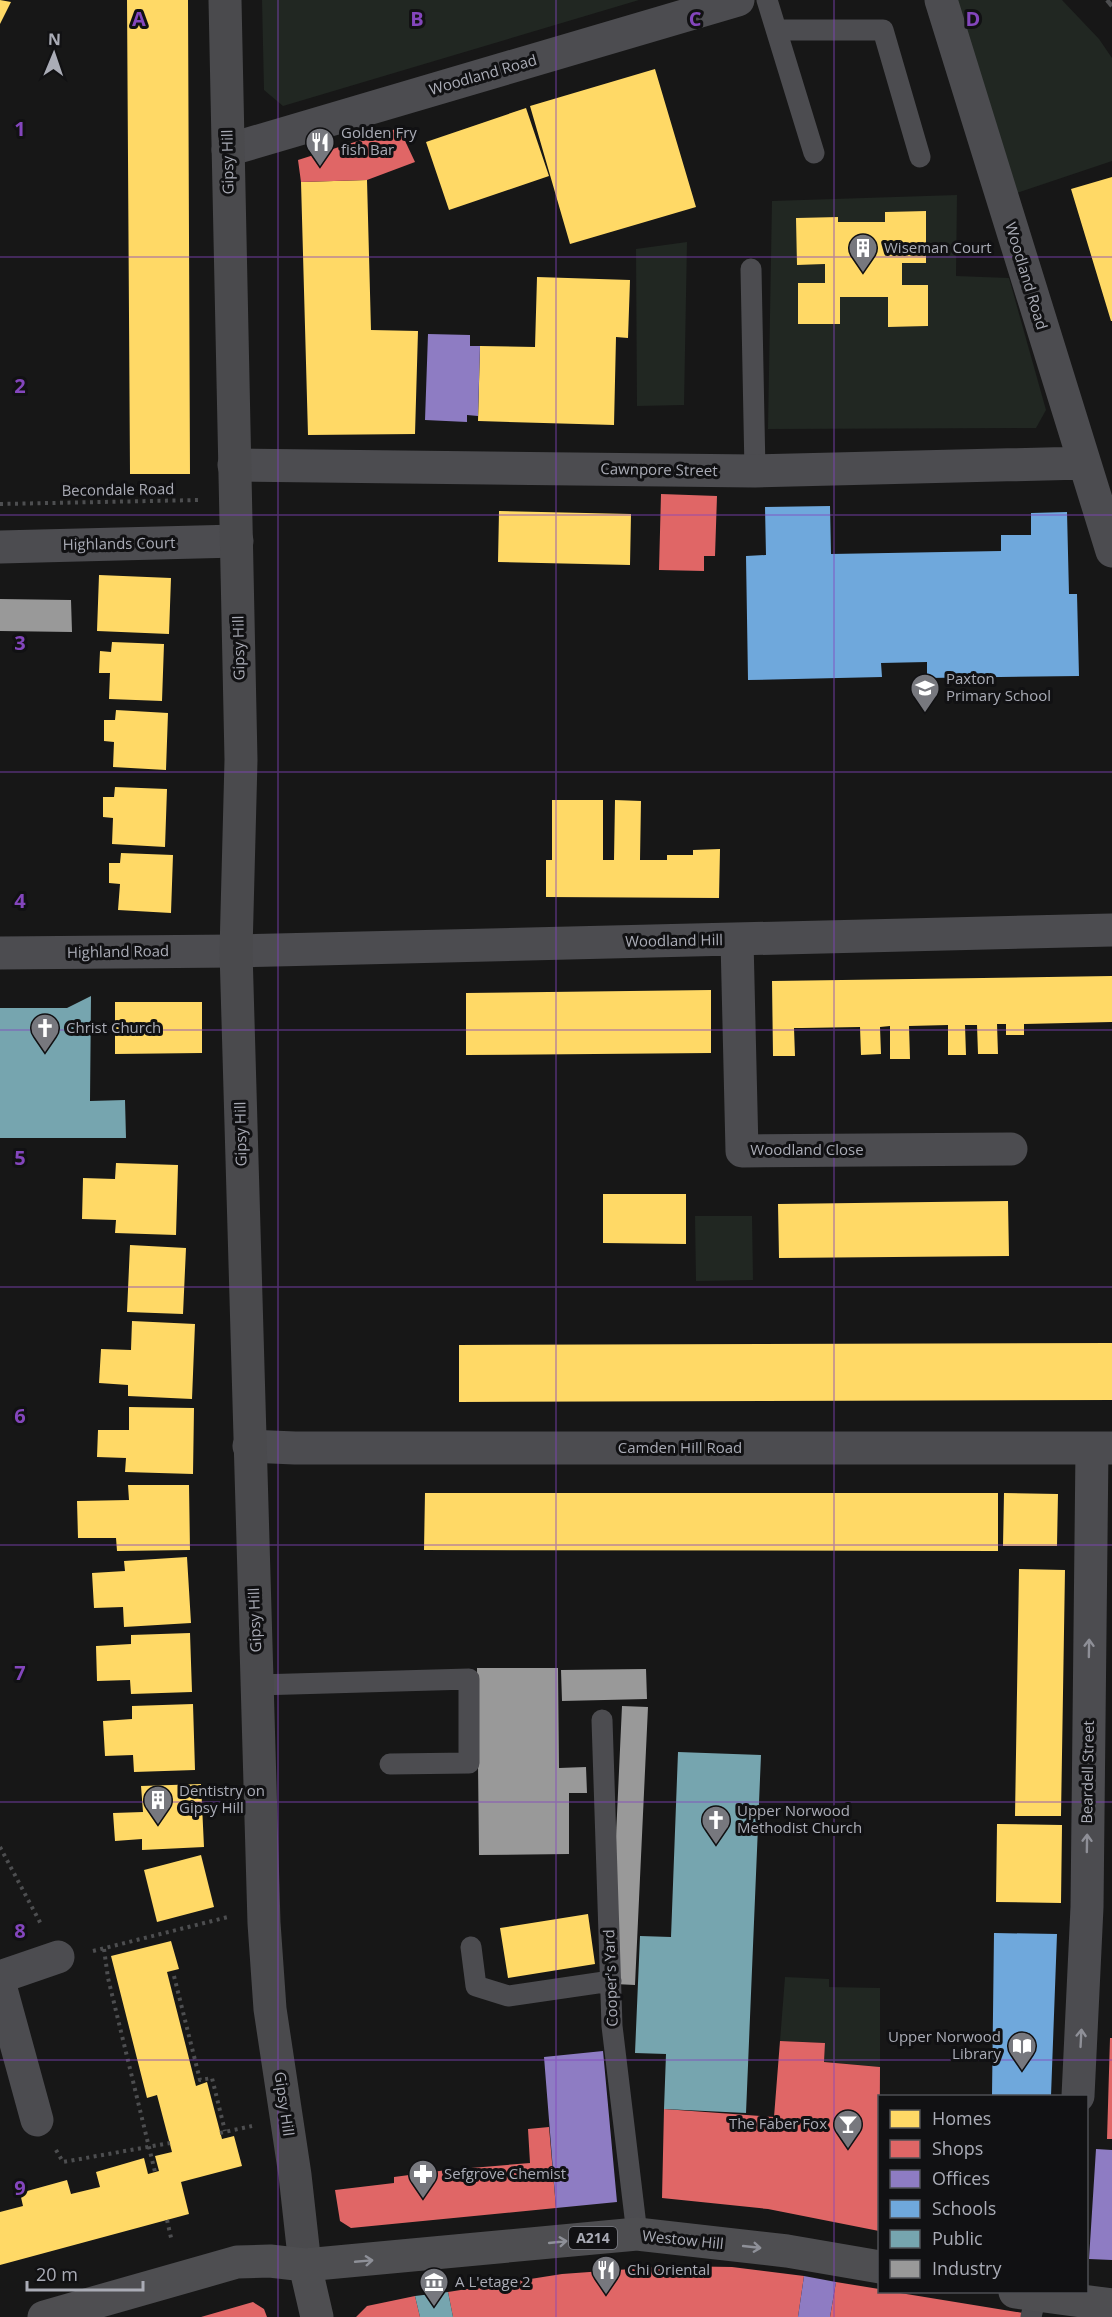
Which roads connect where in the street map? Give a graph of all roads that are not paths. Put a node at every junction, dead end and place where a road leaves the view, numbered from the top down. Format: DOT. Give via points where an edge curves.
graph roads {
  1 [pos="225,0"];
  2 [pos="738,0"];
  3 [pos="768,0"];
  4 [pos="941,0"];
  5 [pos="778,30"];
  6 [pos="228,150"];
  7 [pos="814,153"];
  8 [pos="920,157"];
  9 [pos="751,269"];
  10 [pos="1084,463"];
  11 [pos="234,465"];
  12 [pos="754,471"];
  13 [pos="237,541"];
  14 [pos="0,547"];
  15 [pos="1112,551"];
  16 [pos="1112,930"];
  17 [pos="736,940"];
  18 [pos="236,951"];
  19 [pos="0,953"];
  20 [pos="1011,1149"];
  21 [pos="249,1446"];
  22 [pos="1102,1448"];
  23 [pos="257,1685"];
  24 [pos="602,1720"];
  25 [pos="390,1764"];
  26 [pos="471,1947"];
  27 [pos="58,1957"];
  28 [pos="0,1977"];
  29 [pos="611,1981"];
  30 [pos="0,1985"];
  31 [pos="1078,2095"];
  32 [pos="37,2120"];
  33 [pos="637,2234"];
  34 [pos="305,2265"];
  35 [pos="878,2267"];
  36 [pos="1070,2296"];
  37 [pos="1028,2301"];
  38 [pos="1112,2306"];
  39 [pos="44,2317"];
  40 [pos="317,2317"];
  1 -- 6 [label="street, Gipsy Hill"];
  2 -- 6 [label="street, Woodland Road"];
  3 -- 5 [label="lane"];
  4 -- 10 [label="street, Woodland Road"];
  5 -- 7 [label="lane"];
  5 -- 8 [label="lane" via="883,30"];
  6 -- 11 [label="street, Gipsy Hill"];
  9 -- 12 [label="lane"];
  10 -- 12 [label="street, Cawnpore Street"];
  10 -- 15 [label="street, Woodland Road"];
  11 -- 12 [label="street, Cawnpore Street"];
  11 -- 13 [label="street, Gipsy Hill"];
  13 -- 14 [label="street, Highlands Court"];
  13 -- 18 [label="street, Gipsy Hill" via="241,760"];
  16 -- 17 [label="street, Woodland Hill"];
  17 -- 18 [label="street, Woodland Hill"];
  17 -- 20 [label="street, Woodland Close" via="742,1151"];
  18 -- 19 [label="street, Highland Road"];
  18 -- 21 [label="street, Gipsy Hill"];
  21 -- 22 [label="street, Camden Hill Road"];
  21 -- 23 [label="street, Gipsy Hill"];
  31 -- 22 [label="street, Beardell Street, one-way"];
  23 -- 25 [label="lane" via="469,1679 469,1763"];
  23 -- 34 [label="street, Gipsy Hill" via="270,2009"];
  24 -- 29 [label="lane, Cooper's Yard"];
  26 -- 29 [label="lane" via="476,1986 508,1996"];
  27 -- 28 [label="street"];
  29 -- 33 [label="lane, Cooper's Yard" via="612,2026"];
  30 -- 32 [label="street"];
  34 -- 33 [label="main road, Westow Hill / A214, one-way"];
  33 -- 35 [label="main road, Westow Hill / A214, one-way" via="787,2251"];
  34 -- 39 [label="main road, A214" via="237,2262"];
  34 -- 40 [label="main road"];
  36 -- 37 [label="main road"];
  36 -- 38 [label="main road"];
}
